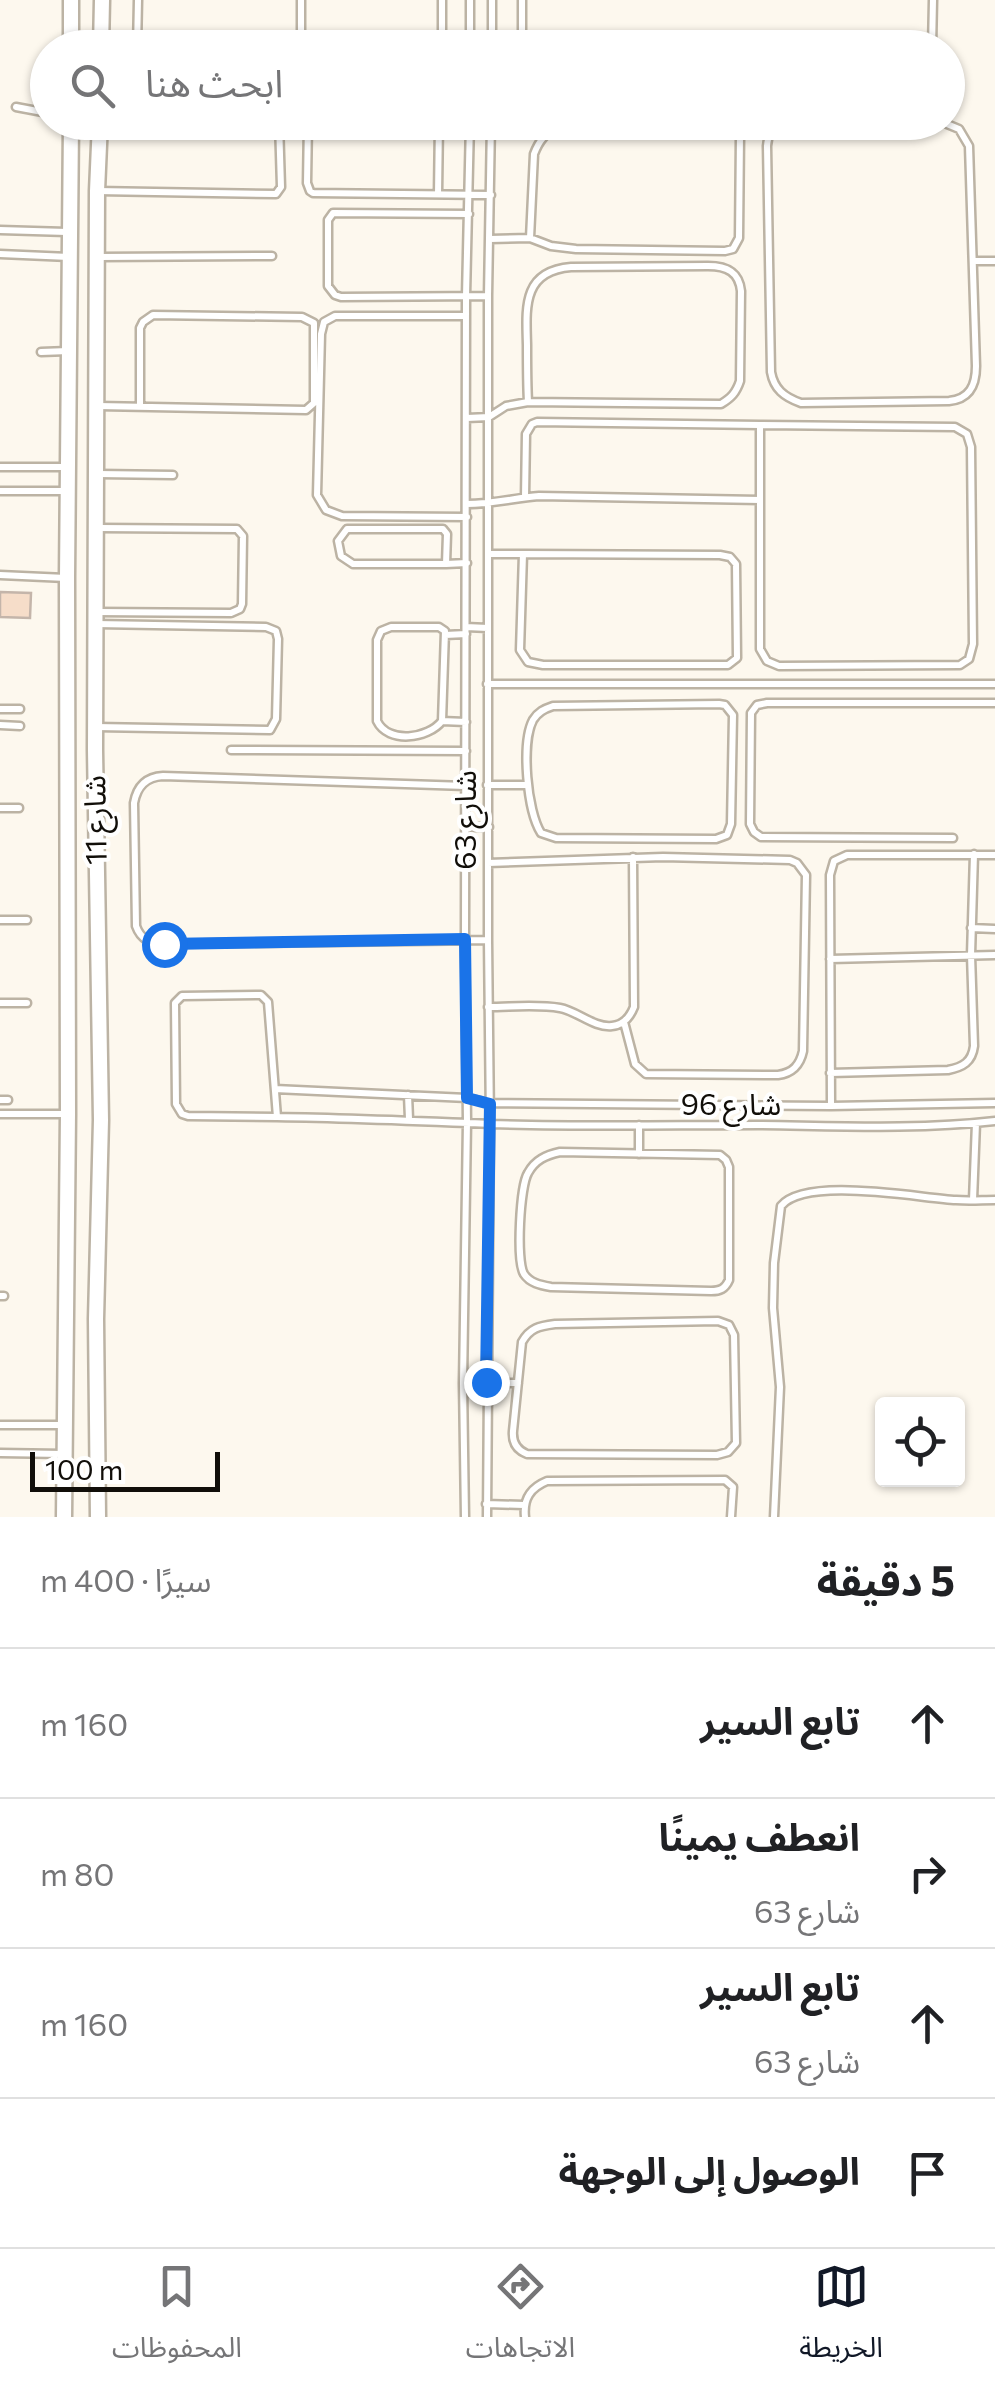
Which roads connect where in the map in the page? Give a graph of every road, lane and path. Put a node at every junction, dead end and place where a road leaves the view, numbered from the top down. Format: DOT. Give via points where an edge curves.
graph roads {
  1 [pos="71,0"];
  2 [pos="102,0"];
  3 [pos="138,0"];
  4 [pos="301,0"];
  5 [pos="442,0"];
  6 [pos="470,0"];
  7 [pos="492,0"];
  8 [pos="522,0"];
  9 [pos="933,0"];
  10 [pos="71,30"];
  11 [pos="102,30"];
  12 [pos="137,30"];
  13 [pos="300,30"];
  14 [pos="442,30"];
  15 [pos="470,30"];
  16 [pos="492,30"];
  17 [pos="522,30"];
  18 [pos="932,30"];
  19 [pos="16,107"];
  20 [pos="30,109"];
  21 [pos="71,140"];
  22 [pos="99,140"];
  23 [pos="280,140"];
  24 [pos="308,140"];
  25 [pos="439,140"];
  26 [pos="470,140"];
  27 [pos="491,140"];
  28 [pos="541,140"];
  29 [pos="740,140"];
  30 [pos="767,140"];
  31 [pos="965,140"];
  32 [pos="98,191"];
  33 [pos="438,194"];
  34 [pos="469,194"];
  35 [pos="491,195"];
  36 [pos="469,214"];
  37 [pos="0,230"];
  38 [pos="68,232"];
  39 [pos="530,238"];
  40 [pos="490,239"];
  41 [pos="0,254"];
  42 [pos="272,256"];
  43 [pos="69,257"];
  44 [pos="98,258"];
  45 [pos="973,261"];
  46 [pos="995,262"];
  47 [pos="466,296"];
  48 [pos="488,296"];
  49 [pos="466,316"];
  50 [pos="70,351"];
  51 [pos="41,352"];
  52 [pos="528,402"];
  53 [pos="97,406"];
  54 [pos="140,407"];
  55 [pos="467,418"];
  56 [pos="489,418"];
  57 [pos="760,424"];
  58 [pos="0,467"];
  59 [pos="68,467"];
  60 [pos="97,474"];
  61 [pos="173,475"];
  62 [pos="0,491"];
  63 [pos="68,491"];
  64 [pos="526,497"];
  65 [pos="760,500"];
  66 [pos="467,504"];
  67 [pos="490,504"];
  68 [pos="467,516"];
  69 [pos="98,528"];
  70 [pos="489,554"];
  71 [pos="523,554"];
  72 [pos="467,563"];
  73 [pos="446,564"];
  74 [pos="0,575"];
  75 [pos="68,578"];
  76 [pos="96,618"];
  77 [pos="488,628"];
  78 [pos="466,631"];
  79 [pos="445,634"];
  80 [pos="488,684"];
  81 [pos="995,684"];
  82 [pos="995,703"];
  83 [pos="0,709"];
  84 [pos="20,709"];
  85 [pos="442,721"];
  86 [pos="466,722"];
  87 [pos="0,726"];
  88 [pos="20,726"];
  89 [pos="95,728"];
  90 [pos="231,750"];
  91 [pos="466,751"];
  92 [pos="487,784"];
  93 [pos="528,785"];
  94 [pos="466,786"];
  95 [pos="0,808"];
  96 [pos="19,808"];
  97 [pos="466,827"];
  98 [pos="488,827"];
  99 [pos="953,838"];
  100 [pos="974,854"];
  101 [pos="995,855"];
  102 [pos="634,858"];
  103 [pos="488,863"];
  104 [pos="0,920"];
  105 [pos="27,920"];
  106 [pos="971,928"];
  107 [pos="995,929"];
  108 [pos="465,939"];
  109 [pos="488,940"];
  110 [pos="995,954"];
  111 [pos="971,955"];
  112 [pos="830,959"];
  113 [pos="27,1002"];
  114 [pos="0,1003"];
  115 [pos="488,1007"];
  116 [pos="624,1022"];
  117 [pos="830,1073"];
  118 [pos="275,1090"];
  119 [pos="408,1095"];
  120 [pos="467,1098"];
  121 [pos="995,1103"];
  122 [pos="490,1104"];
  123 [pos="831,1106"];
  124 [pos="0,1114"];
  125 [pos="68,1114"];
  126 [pos="277,1117"];
  127 [pos="409,1119"];
  128 [pos="468,1122"];
  129 [pos="995,1122"];
  130 [pos="490,1124"];
  131 [pos="976,1124"];
  132 [pos="639,1125"];
  133 [pos="639,1154"];
  134 [pos="974,1200"];
  135 [pos="995,1200"];
  136 [pos="486,1382"];
  137 [pos="463,1383"];
  138 [pos="518,1383"];
  139 [pos="0,1425"];
  140 [pos="63,1425"];
  141 [pos="0,1453"];
  142 [pos="63,1454"];
  143 [pos="486,1504"];
  144 [pos="524,1505"];
  145 [pos="64,1517"];
  146 [pos="98,1517"];
  147 [pos="465,1517"];
  148 [pos="487,1517"];
  149 [pos="524,1517"];
  150 [pos="731,1517"];
  151 [pos="774,1517"];
  1 -- 10 [label="street"];
  2 -- 11 [label="street"];
  3 -- 12 [label="lane"];
  4 -- 13 [label="lane"];
  5 -- 14 [label="lane"];
  6 -- 15 [label="lane"];
  7 -- 16 [label="lane"];
  8 -- 17 [label="lane"];
  9 -- 18 [label="lane"];
  19 -- 20 [label="lane"];
  21 -- 38 [label="street, شارع 11"];
  22 -- 32 [label="street, شارع 11"];
  23 -- 32 [label="lane" via="276,194"];
  24 -- 33 [label="lane" via="313,193"];
  25 -- 33 [label="lane"];
  26 -- 34 [label="lane, شارع 63"];
  27 -- 35 [label="lane, شارع 63"];
  28 -- 39 [label="lane" via="534,154"];
  29 -- 39 [label="lane" via="740,233 734,249 576,249"];
  30 -- 45 [label="lane" via="771,372 790,399 966,396 976,375"];
  31 -- 45 [label="lane"];
  32 -- 44 [label="street, شارع 11"];
  33 -- 34 [label="lane"];
  34 -- 35 [label="lane"];
  34 -- 36 [label="lane, شارع 63"];
  35 -- 40 [label="lane, شارع 63"];
  36 -- 47 [label="lane, شارع 63"];
  36 -- 47 [label="lane" via="339,212 328,220 328,286 335,295"];
  37 -- 38 [label="lane"];
  38 -- 43 [label="street, شارع 11"];
  39 -- 40 [label="lane"];
  40 -- 48 [label="lane, شارع 63"];
  41 -- 43 [label="lane"];
  42 -- 44 [label="lane"];
  43 -- 44 [label="street"];
  43 -- 50 [label="street, شارع 11"];
  44 -- 53 [label="street, شارع 11"];
  45 -- 46 [label="lane"];
  47 -- 48 [label="lane"];
  47 -- 49 [label="lane, شارع 63"];
  48 -- 56 [label="lane, شارع 63"];
  49 -- 55 [label="lane, شارع 63"];
  49 -- 68 [label="lane" via="335,316 324,322 318,495 326,510 342,516"];
  50 -- 51 [label="lane"];
  50 -- 59 [label="street, شارع 11"];
  52 -- 52 [label="lane" via="730,399 740,381 736,274 719,266 549,272 528,298"];
  52 -- 56 [label="lane"];
  53 -- 54 [label="lane"];
  53 -- 60 [label="street, شارع 11"];
  54 -- 54 [label="lane" via="311,408 314,322 147,317 140,328"];
  55 -- 56 [label="lane"];
  55 -- 66 [label="lane, شارع 63"];
  56 -- 67 [label="lane, شارع 63"];
  57 -- 64 [label="lane" via="537,422 526,434"];
  57 -- 65 [label="lane"];
  57 -- 65 [label="lane" via="955,427 967,434 969,659 960,665 766,661 760,650"];
  58 -- 59 [label="lane"];
  59 -- 63 [label="street, شارع 11"];
  60 -- 61 [label="lane"];
  60 -- 69 [label="street, شارع 11"];
  62 -- 63 [label="lane"];
  63 -- 75 [label="street, شارع 11"];
  64 -- 65 [label="lane"];
  64 -- 67 [label="lane"];
  66 -- 67 [label="lane"];
  66 -- 68 [label="lane, شارع 63"];
  67 -- 70 [label="lane, شارع 63"];
  68 -- 72 [label="lane, شارع 63"];
  69 -- 76 [label="street, شارع 11"];
  69 -- 76 [label="lane" via="237,529 244,536 242,604 236,612"];
  70 -- 71 [label="lane"];
  70 -- 77 [label="lane, شارع 63"];
  71 -- 71 [label="lane" via="520,650 528,662 728,665 737,658 736,564 730,556"];
  72 -- 73 [label="lane"];
  72 -- 78 [label="lane, شارع 63"];
  73 -- 73 [label="lane" via="354,564 341,556 338,541 346,530 443,530"];
  74 -- 75 [label="lane"];
  75 -- 125 [label="street, شارع 11"];
  76 -- 89 [label="street, شارع 11"];
  76 -- 89 [label="lane" via="260,626 273,629 278,639 276,719 270,730"];
  77 -- 78 [label="lane"];
  77 -- 80 [label="lane, شارع 63"];
  78 -- 79 [label="lane"];
  78 -- 86 [label="lane, شارع 63"];
  79 -- 85 [label="lane"];
  79 -- 85 [label="lane" via="441,627 391,626 376,640 380,727 422,735"];
  80 -- 81 [label="lane"];
  80 -- 92 [label="lane, شارع 63"];
  82 -- 99 [label="lane" via="767,703 750,713 750,824 760,837"];
  83 -- 84 [label="lane"];
  85 -- 86 [label="lane"];
  86 -- 91 [label="lane, شارع 63"];
  87 -- 88 [label="lane"];
  89 -- 146 [label="street, شارع 11" via="102,1120"];
  90 -- 91 [label="lane"];
  91 -- 94 [label="lane, شارع 63"];
  92 -- 93 [label="lane"];
  92 -- 98 [label="lane, شارع 63"];
  93 -- 93 [label="lane" via="532,816 548,837 722,838 731,824 733,715 719,704 552,706 531,725"];
  94 -- 97 [label="lane, شارع 63"];
  94 -- 108 [label="lane" via="164,776 140,786 134,803 136,926 148,942"];
  95 -- 96 [label="lane"];
  97 -- 98 [label="lane"];
  97 -- 108 [label="lane, شارع 63"];
  98 -- 103 [label="lane, شارع 63"];
  100 -- 101 [label="lane"];
  100 -- 106 [label="lane"];
  100 -- 112 [label="lane" via="838,858 830,870"];
  102 -- 103 [label="lane"];
  102 -- 116 [label="lane" via="634,1007"];
  102 -- 116 [label="lane" via="790,860 802,868 803,1051 786,1074 654,1076 636,1064"];
  103 -- 109 [label="lane, شارع 63"];
  104 -- 105 [label="lane"];
  106 -- 107 [label="lane"];
  106 -- 111 [label="lane"];
  108 -- 109 [label="lane"];
  108 -- 120 [label="lane, شارع 63"];
  109 -- 115 [label="lane, شارع 63"];
  110 -- 111 [label="lane"];
  111 -- 112 [label="lane"];
  111 -- 117 [label="lane" via="974,1046 964,1066"];
  112 -- 117 [label="lane"];
  113 -- 114 [label="lane"];
  115 -- 116 [label="lane" via="560,1008 600,1025"];
  115 -- 122 [label="lane, شارع 63"];
  117 -- 123 [label="lane"];
  118 -- 119 [label="lane, شارع 96"];
  118 -- 126 [label="lane"];
  118 -- 126 [label="lane, شارع 96" via="265,997 176,1000 179,1111"];
  119 -- 120 [label="lane, شارع 96"];
  119 -- 127 [label="lane"];
  120 -- 122 [label="lane, شارع 96"];
  120 -- 128 [label="lane, شارع 63"];
  121 -- 123 [label="lane, شارع 96"];
  122 -- 123 [label="lane, شارع 96"];
  122 -- 130 [label="lane, شارع 63"];
  124 -- 125 [label="lane"];
  125 -- 140 [label="street, شارع 11"];
  126 -- 127 [label="lane, شارع 96"];
  127 -- 128 [label="lane, شارع 96"];
  128 -- 130 [label="lane, شارع 96"];
  128 -- 137 [label="lane, شارع 63"];
  129 -- 131 [label="lane, شارع 96"];
  130 -- 132 [label="lane, شارع 96"];
  130 -- 136 [label="lane, شارع 63"];
  131 -- 132 [label="lane, شارع 96"];
  131 -- 134 [label="lane"];
  132 -- 133 [label="lane"];
  133 -- 133 [label="lane" via="712,1154 726,1160 726,1287 551,1288 527,1278 520,1263 523,1184 530,1168 560,1152"];
  134 -- 135 [label="lane"];
  134 -- 151 [label="lane" via="845,1191 796,1196 780,1206 773,1308 780,1387"];
  136 -- 137 [label="lane"];
  136 -- 138 [label="lane"];
  136 -- 143 [label="lane, شارع 63"];
  137 -- 147 [label="lane, شارع 63"];
  138 -- 138 [label="lane" via="513,1437 527,1454 717,1455 736,1443 734,1335 724,1322 535,1327 522,1342"];
  139 -- 140 [label="lane"];
  140 -- 142 [label="street, شارع 11"];
  141 -- 142 [label="lane"];
  142 -- 145 [label="street, شارع 11"];
  143 -- 144 [label="lane"];
  143 -- 148 [label="lane, شارع 63"];
  144 -- 149 [label="lane"];
  144 -- 150 [label="lane" via="547,1481 725,1480 732,1488"];
}
